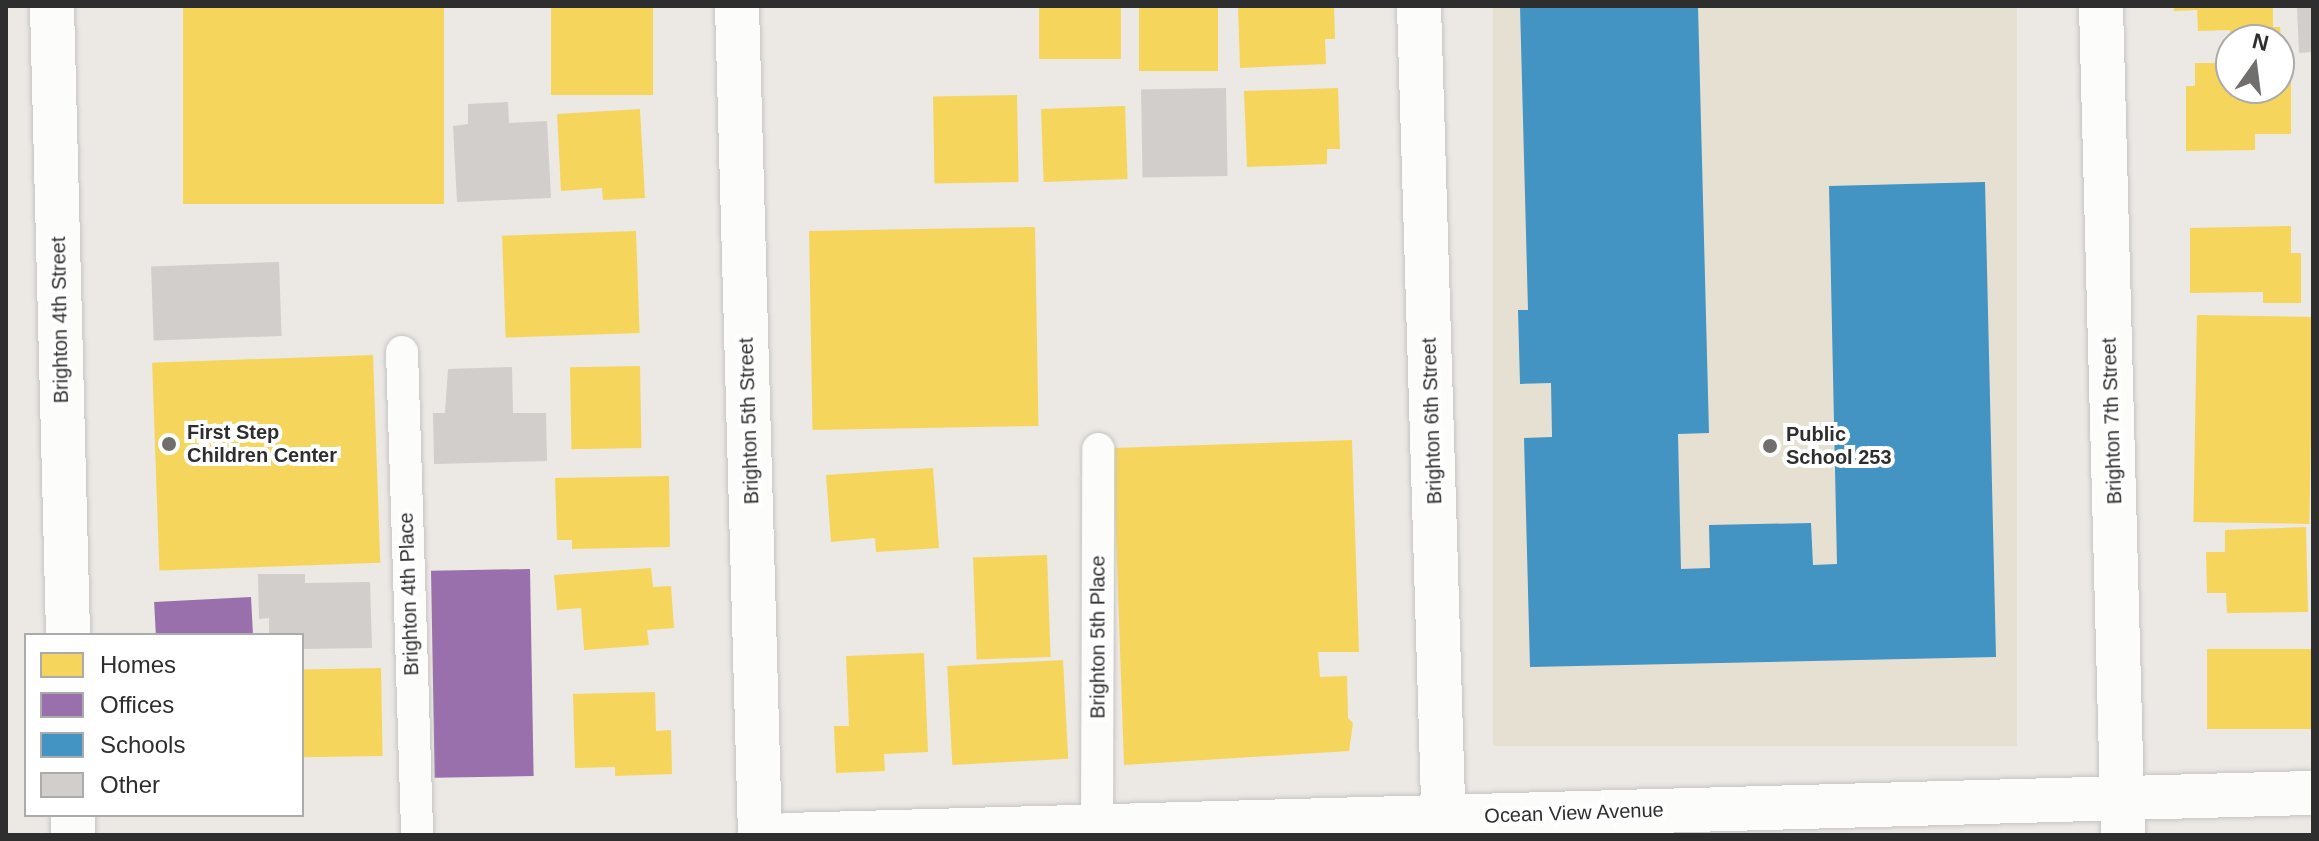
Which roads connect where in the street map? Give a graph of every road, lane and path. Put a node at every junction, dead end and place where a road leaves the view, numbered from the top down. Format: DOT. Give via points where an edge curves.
graph roads {
  1 [pos="52,6"];
  2 [pos="737,6"];
  3 [pos="1419,6"];
  4 [pos="2101,6"];
  5 [pos="402,352"];
  6 [pos="1098,449"];
  7 [pos="68,633"];
  8 [pos="2313,793"];
  9 [pos="2123,816"];
  10 [pos="1097,826"];
  11 [pos="1444,826"];
  12 [pos="417,835"];
  13 [pos="760,835"];
  14 [pos="786,835"];
  1 -- 7 [label="street, Brighton 4th Street"];
  2 -- 13 [label="street, Brighton 5th Street"];
  3 -- 11 [label="street, Brighton 6th Street"];
  4 -- 9 [label="street, Brighton 7th Street"];
  5 -- 12 [label="lane, Brighton 4th Place"];
  6 -- 10 [label="lane, Brighton 5th Place"];
  8 -- 9 [label="street, Ocean View Avenue"];
  9 -- 11 [label="street, Ocean View Avenue"];
  10 -- 11 [label="street, Ocean View Avenue"];
  10 -- 14 [label="street, Ocean View Avenue"];
}
